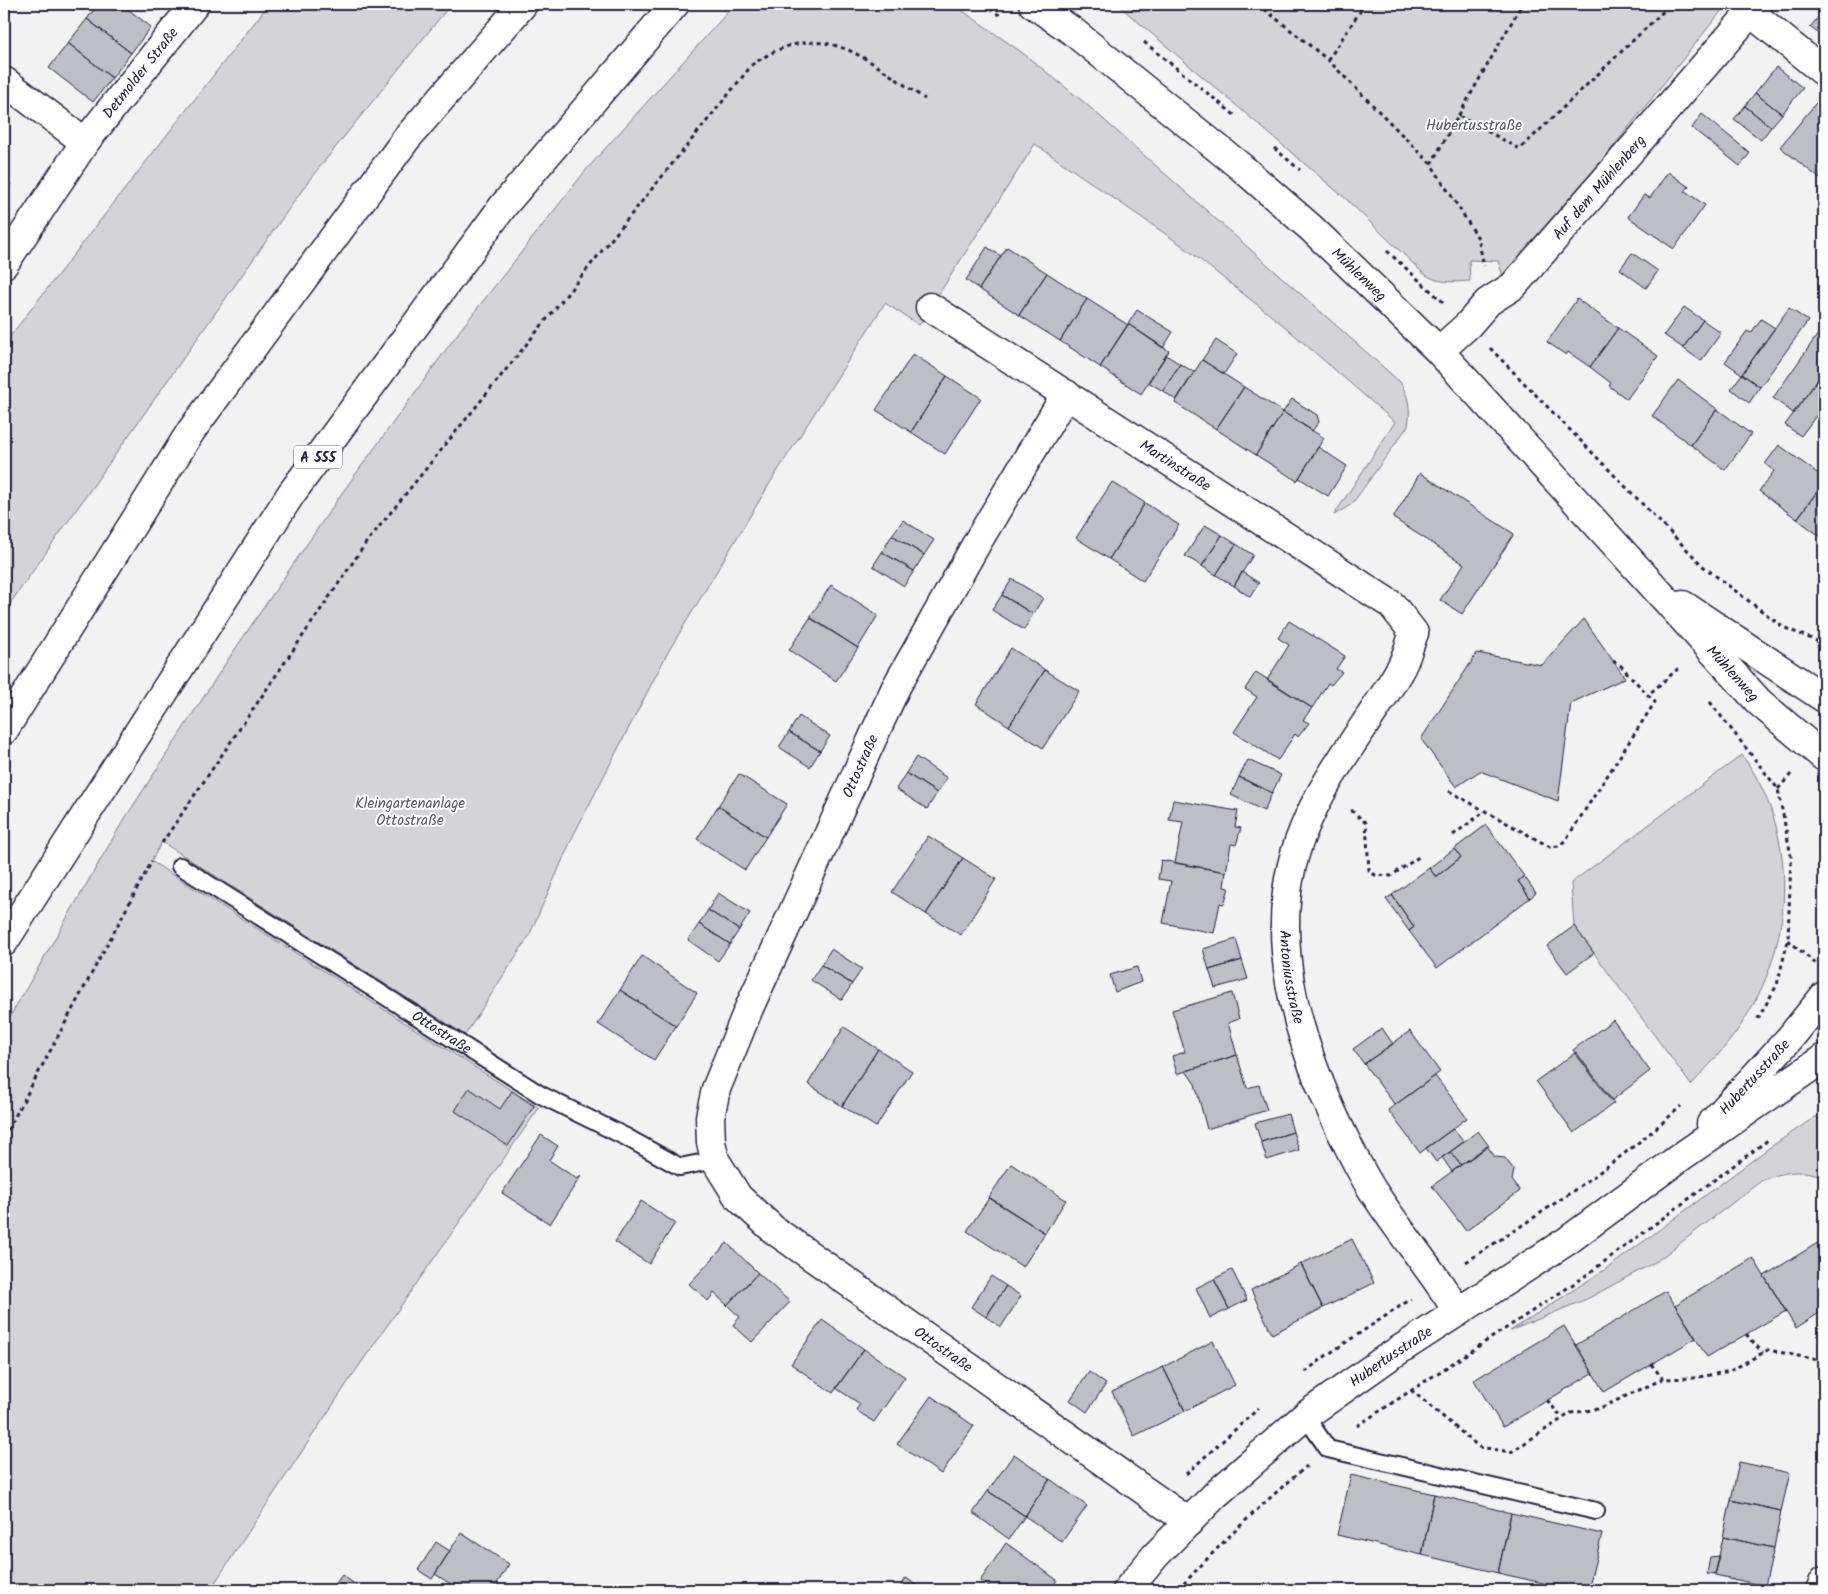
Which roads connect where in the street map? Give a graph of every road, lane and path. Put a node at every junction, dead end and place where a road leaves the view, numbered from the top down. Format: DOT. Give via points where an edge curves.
graph roads {
  1 [pos="195,4"];
  2 [pos="523,4"];
  3 [pos="675,4"];
  4 [pos="983,4"];
  5 [pos="1033,4"];
  6 [pos="1258,4"];
  7 [pos="1365,4"];
  8 [pos="1522,4"];
  9 [pos="1671,4"];
  10 [pos="1754,8"];
  11 [pos="1008,20"];
  12 [pos="1328,60"];
  13 [pos="1824,72"];
  14 [pos="4,81"];
  15 [pos="925,99"];
  16 [pos="1458,116"];
  17 [pos="85,142"];
  18 [pos="1431,164"];
  19 [pos="4,264"];
  20 [pos="1488,302"];
  21 [pos="930,307"];
  22 [pos="1439,351"];
  23 [pos="1066,394"];
  24 [pos="1648,582"];
  25 [pos="1414,633"];
  26 [pos="1674,659"];
  27 [pos="1614,661"];
  28 [pos="1680,667"];
  29 [pos="1686,674"];
  30 [pos="1648,695"];
  31 [pos="1704,695"];
  32 [pos="1824,698"];
  33 [pos="4,730"];
  34 [pos="1824,757"];
  35 [pos="1449,791"];
  36 [pos="1322,794"];
  37 [pos="1484,812"];
  38 [pos="1453,835"];
  39 [pos="157,851"];
  40 [pos="1420,856"];
  41 [pos="152,860"];
  42 [pos="180,866"];
  43 [pos="4,942"];
  44 [pos="1817,965"];
  45 [pos="1824,996"];
  46 [pos="1824,1058"];
  47 [pos="4,1137"];
  48 [pos="1769,1139"];
  49 [pos="1682,1156"];
  50 [pos="715,1160"];
  51 [pos="1458,1312"];
  52 [pos="1746,1334"];
  53 [pos="1763,1353"];
  54 [pos="1824,1362"];
  55 [pos="1651,1364"];
  56 [pos="1662,1379"];
  57 [pos="1411,1390"];
  58 [pos="1547,1400"];
  59 [pos="1305,1416"];
  60 [pos="1562,1418"];
  61 [pos="1328,1449"];
  62 [pos="1596,1511"];
  63 [pos="1188,1522"];
  64 [pos="1824,1581"];
  65 [pos="1127,1590"];
  66 [pos="1178,1590"];
  67 [pos="1820,1590"];
  1 -- 17 [label="main road, Detmolder Straße"];
  2 -- 33 [label="main road" via="407,138 191,431"];
  3 -- 43 [label="main road, A 555" via="504,205 291,494"];
  4 -- 11 [label="path"];
  5 -- 22 [label="main road, Mühlenweg" via="1071,30 1241,166"];
  6 -- 12 [label="path"];
  7 -- 12 [label="path"];
  8 -- 16 [label="path"];
  9 -- 16 [label="path" via="1520,149"];
  10 -- 13 [label="main road, Auf dem Mühlenberg"];
  10 -- 20 [label="main road, Auf dem Mühlenberg" via="1513,286"];
  12 -- 18 [label="path"];
  14 -- 17 [label="main road"];
  15 -- 39 [label="path" via="856,53 833,44 795,43 772,50 752,64 366,542"];
  16 -- 18 [label="path"];
  17 -- 19 [label="main road, Detmolder Straße"];
  18 -- 20 [label="path" via="1478,238"];
  20 -- 22 [label="main road, Auf dem Mühlenberg"];
  21 -- 23 [label="main road, Martinstraße"];
  22 -- 24 [label="main road, Mühlenweg"];
  23 -- 25 [label="main road, Martinstraße" via="1392,605"];
  23 -- 50 [label="main road, Ottostraße" via="978,541 892,696 716,1089 710,1118"];
  24 -- 32 [label="main road, Mühlenweg"];
  24 -- 34 [label="main road, Mühlenweg" via="1759,702"];
  25 -- 36 [label="main road, Antoniusstraße" via="1400,670"];
  26 -- 28 [label="path"];
  27 -- 30 [label="path"];
  28 -- 29 [label="path"];
  28 -- 30 [label="path"];
  30 -- 37 [label="path" via="1655,702 1565,841 1558,846 1550,847"];
  31 -- 44 [label="path" via="1778,788 1791,856 1788,940"];
  35 -- 37 [label="path"];
  36 -- 40 [label="path" via="1358,814 1366,823 1370,870 1375,875 1391,876"];
  36 -- 51 [label="main road, Antoniusstraße" via="1303,830 1291,867 1284,922 1285,951 1299,1020 1326,1098 1368,1182"];
  37 -- 38 [label="path"];
  41 -- 47 [label="path"];
  42 -- 50 [label="lane, Ottostraße" via="541,1095 680,1166"];
  45 -- 49 [label="main road, Hubertusstraße"];
  46 -- 49 [label="main road, Hubertusstraße"];
  48 -- 57 [label="path" via="1581,1279"];
  49 -- 51 [label="main road, Hubertusstraße" via="1567,1241"];
  50 -- 63 [label="main road, Ottostraße" via="738,1196 774,1230"];
  51 -- 59 [label="main road, Hubertusstraße"];
  52 -- 53 [label="path"];
  53 -- 54 [label="path" via="1768,1350"];
  53 -- 56 [label="path" via="1730,1371 1694,1378"];
  55 -- 56 [label="path"];
  56 -- 60 [label="path" via="1598,1409 1571,1413"];
  57 -- 60 [label="path" via="1479,1447 1511,1452"];
  57 -- 61 [label="path"];
  58 -- 60 [label="path"];
  59 -- 61 [label="lane"];
  59 -- 63 [label="main road, Hubertusstraße" via="1246,1466"];
  61 -- 62 [label="lane"];
  61 -- 66 [label="path" via="1265,1501"];
  63 -- 65 [label="main road, Hubertusstraße"];
  64 -- 67 [label="main road"];
}
